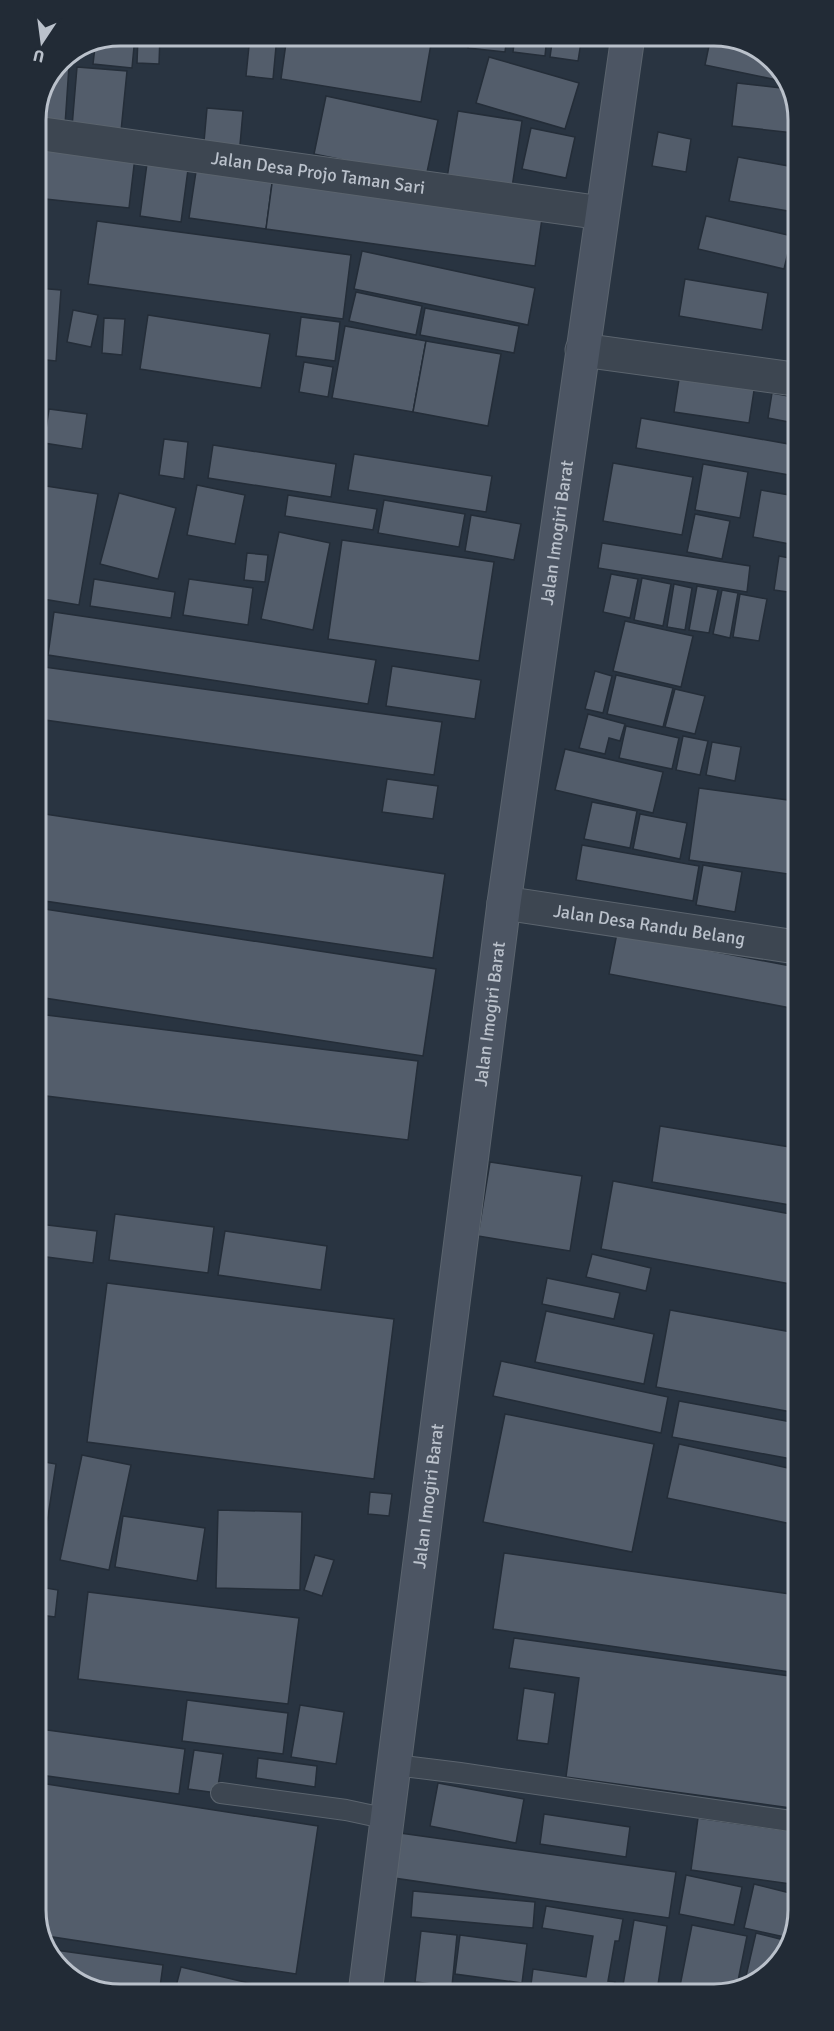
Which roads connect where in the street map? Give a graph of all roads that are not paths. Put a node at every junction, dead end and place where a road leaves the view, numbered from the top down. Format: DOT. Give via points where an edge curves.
graph roads {
  1 [pos="626,47"];
  2 [pos="47,135"];
  3 [pos="602,213"];
  4 [pos="582,350"];
  5 [pos="788,379"];
  6 [pos="504,903"];
  7 [pos="788,945"];
  8 [pos="395,1765"];
  9 [pos="221,1793"];
  10 [pos="388,1819"];
  11 [pos="788,1821"];
  12 [pos="367,1984"];
  1 -- 3 [label="main road, Jalan Imogiri Barat"];
  2 -- 3 [label="street, Jalan Desa Projo Taman Sari"];
  3 -- 4 [label="main road, Jalan Imogiri Barat"];
  4 -- 5 [label="street"];
  4 -- 6 [label="main road, Jalan Imogiri Barat"];
  6 -- 7 [label="street, Jalan Desa Randu Belang"];
  6 -- 8 [label="main road, Jalan Imogiri Barat"];
  8 -- 10 [label="main road, Jalan Imogiri Barat"];
  8 -- 11 [label="lane"];
  9 -- 10 [label="lane" via="346,1809"];
  10 -- 12 [label="main road, Jalan Imogiri Barat"];
}
